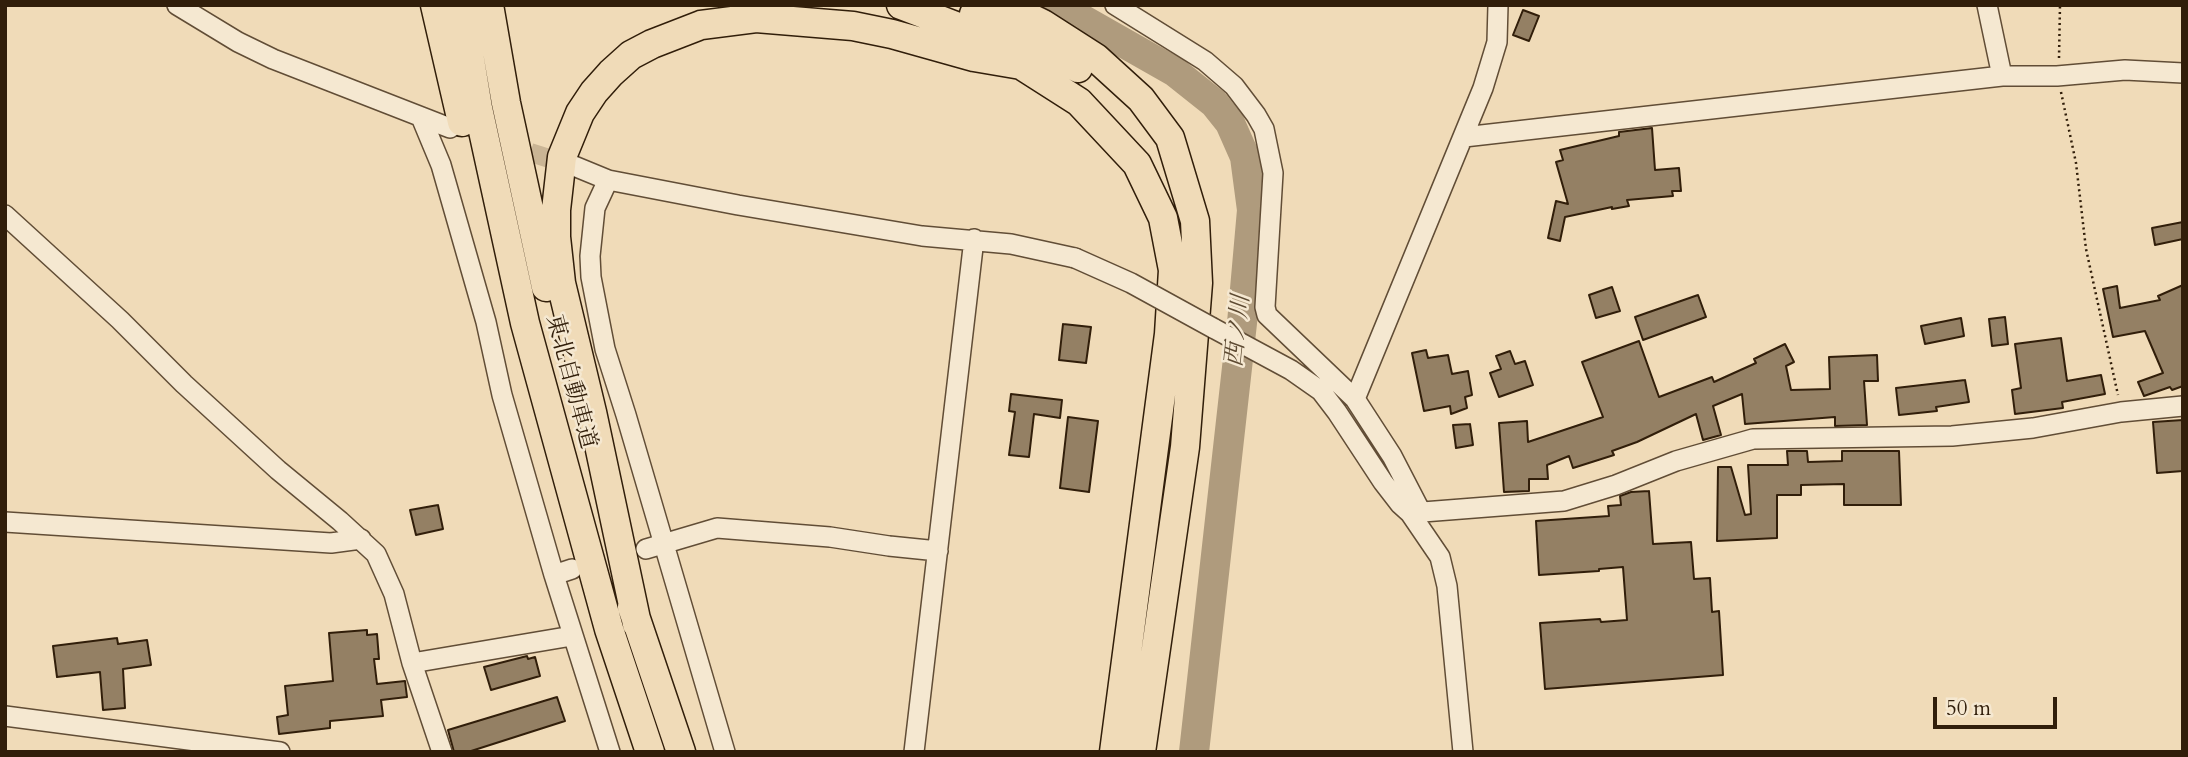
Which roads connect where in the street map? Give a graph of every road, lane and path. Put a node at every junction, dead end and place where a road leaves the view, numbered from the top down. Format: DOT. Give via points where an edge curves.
graph roads {
  1 [pos="177,5"];
  2 [pos="435,5"];
  3 [pos="461,5"];
  4 [pos="489,5"];
  5 [pos="901,5"];
  6 [pos="952,5"];
  7 [pos="1004,5"];
  8 [pos="1115,5"];
  9 [pos="1498,5"];
  10 [pos="1987,5"];
  11 [pos="2060,5"];
  12 [pos="1021,65"];
  13 [pos="2183,73"];
  14 [pos="2001,76"];
  15 [pos="2057,76"];
  16 [pos="421,117"];
  17 [pos="450,128"];
  18 [pos="1464,137"];
  19 [pos="574,166"];
  20 [pos="1180,166"];
  21 [pos="608,180"];
  22 [pos="5,215"];
  23 [pos="974,239"];
  24 [pos="1356,399"];
  25 [pos="2183,406"];
  26 [pos="2121,412"];
  27 [pos="549,416"];
  28 [pos="1415,512"];
  29 [pos="5,522"];
  30 [pos="361,539"];
  31 [pos="655,545"];
  32 [pos="938,551"];
  33 [pos="637,624"];
  34 [pos="572,636"];
  35 [pos="412,663"];
  36 [pos="5,716"];
  37 [pos="280,752"];
  38 [pos="442,752"];
  39 [pos="610,752"];
  40 [pos="650,752"];
  41 [pos="681,752"];
  42 [pos="725,752"];
  43 [pos="914,752"];
  44 [pos="1115,752"];
  45 [pos="1141,752"];
  46 [pos="1463,752"];
  1 -- 16 [label="street" via="273,59"];
  2 -- 27 [label="highway" via="486,216"];
  3 -- 27 [label="highway, 東北自動車道" via="500,214"];
  4 -- 33 [label="highway, 東北自動車道" via="554,323"];
  5 -- 12 [label="highway" via="995,44"];
  6 -- 20 [label="highway" via="1020,35 1087,74 1134,114"];
  7 -- 20 [label="highway" via="1043,24 1120,78 1170,138"];
  8 -- 24 [label="street" via="1205,61 1234,86 1264,128 1273,173 1265,307"];
  9 -- 18 [label="street" via="1497,41"];
  10 -- 14 [label="street"];
  11 -- 15 [label="path"];
  12 -- 33 [label="highway" via="853,26 756,18 701,25 652,44 631,55 594,92 562,157 556,237 561,283"];
  12 -- 44 [label="highway" via="1079,103 1137,164 1163,218 1173,270 1170,334"];
  13 -- 15 [label="street" via="2125,70"];
  14 -- 15 [label="street"];
  14 -- 18 [label="street"];
  15 -- 26 [label="path" via="2073,148 2086,249"];
  16 -- 17 [label="street"];
  16 -- 34 [label="street" via="441,165 502,395 563,573"];
  18 -- 24 [label="street"];
  19 -- 21 [label="street"];
  20 -- 45 [label="highway" via="1195,221 1196,333 1180,488"];
  21 -- 23 [label="street" via="922,236"];
  21 -- 31 [label="street" via="595,208 591,277"];
  22 -- 30 [label="street" via="278,470"];
  23 -- 28 [label="street, bridge" via="1075,258 1131,283 1291,370 1321,391 1400,504"];
  23 -- 32 [label="street"];
  24 -- 28 [label="street" via="1392,456"];
  25 -- 26 [label="street"];
  26 -- 28 [label="street" via="1952,436 1753,439 1564,501"];
  27 -- 40 [label="highway, 東北自動車道"];
  28 -- 46 [label="street" via="1446,573"];
  29 -- 30 [label="street" via="331,542"];
  30 -- 35 [label="street" via="376,554 390,581"];
  31 -- 32 [label="street" via="717,528"];
  31 -- 42 [label="street"];
  32 -- 43 [label="street"];
  33 -- 41 [label="highway, 東北自動車道"];
  34 -- 35 [label="street"];
  34 -- 39 [label="street"];
  35 -- 38 [label="street"];
  36 -- 37 [label="street"];
}
